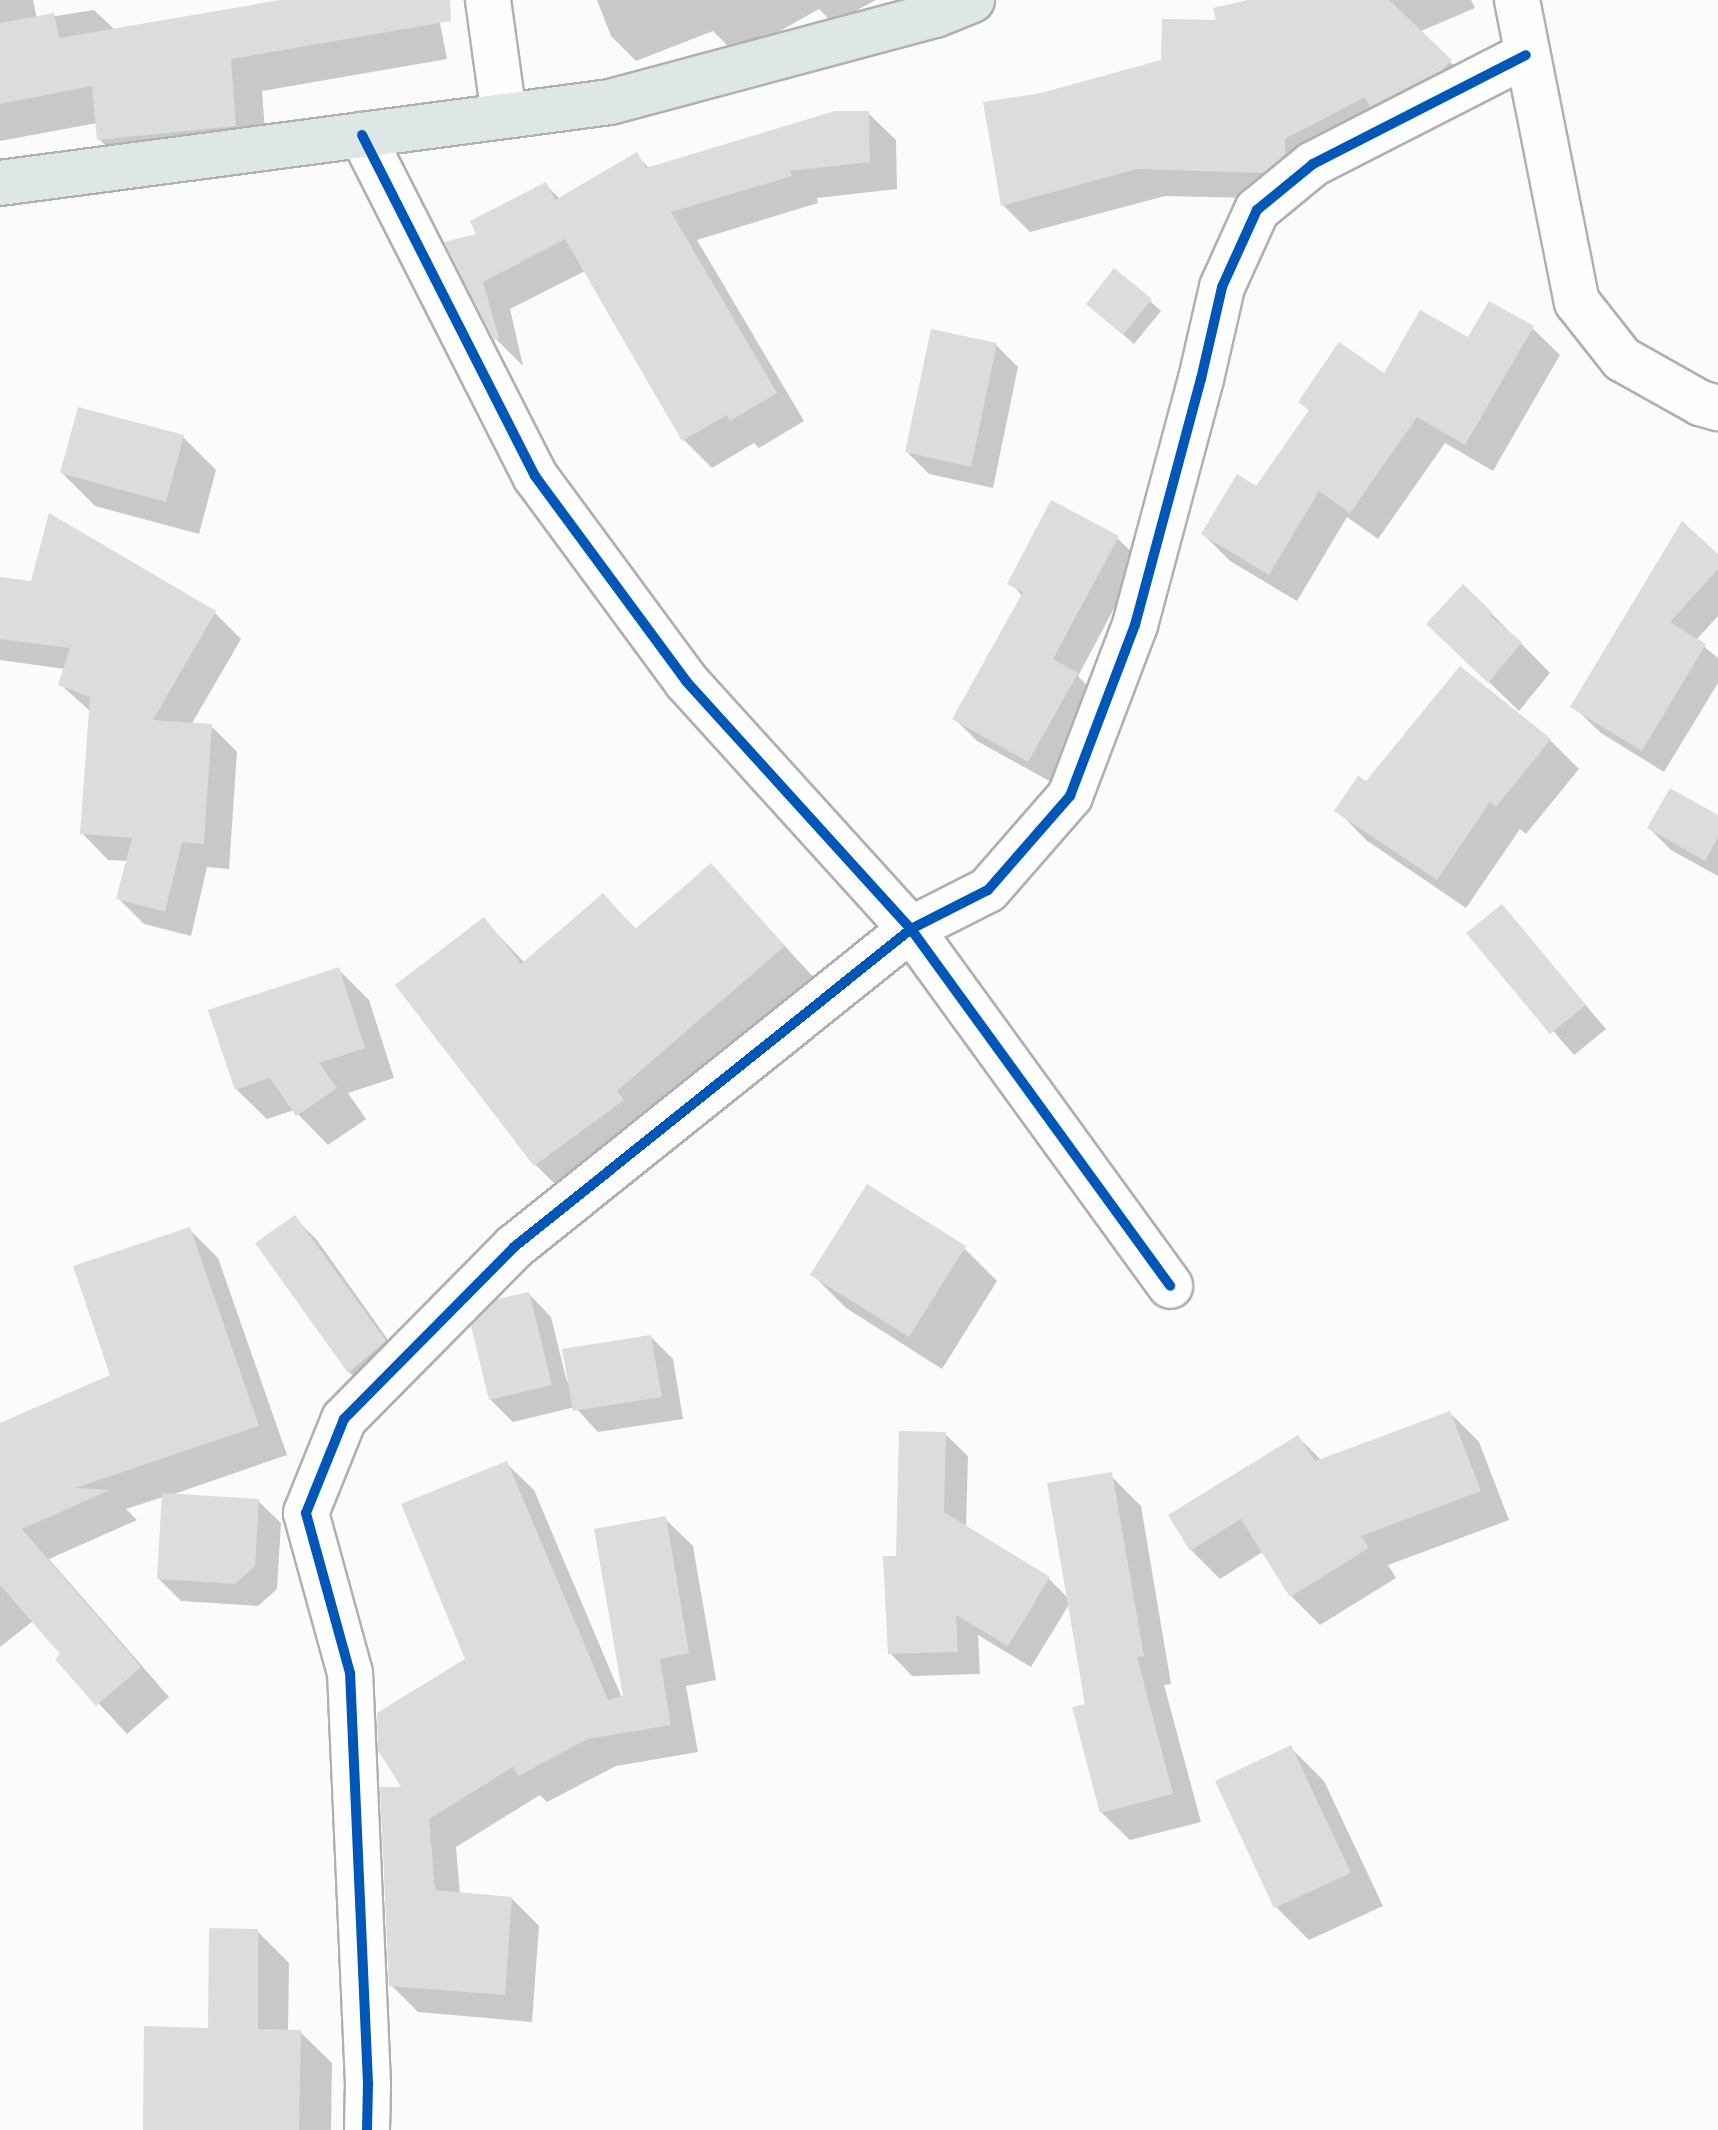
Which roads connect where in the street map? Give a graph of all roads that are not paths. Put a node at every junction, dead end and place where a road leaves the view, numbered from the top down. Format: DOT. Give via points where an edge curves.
graph roads {
  1 [pos="488,0"];
  2 [pos="972,0"];
  3 [pos="1517,0"];
  4 [pos="1526,55"];
  5 [pos="504,116"];
  6 [pos="362,135"];
  7 [pos="0,183"];
  8 [pos="1718,408"];
  9 [pos="911,929"];
  10 [pos="1170,1286"];
  11 [pos="367,2130"];
  1 -- 5 [label="street"];
  2 -- 5 [label="main road" via="935,15 610,102"];
  3 -- 4 [label="street"];
  4 -- 8 [label="street" via="1577,302 1622,359"];
  4 -- 9 [label="street" via="1313,164 1257,210 1222,287 1135,625 1070,796 988,890"];
  5 -- 6 [label="main road"];
  6 -- 7 [label="main road"];
  6 -- 9 [label="street" via="535,476 686,681"];
  9 -- 10 [label="street"];
  9 -- 11 [label="street" via="514,1247 344,1419 306,1513 350,1673"];
}
